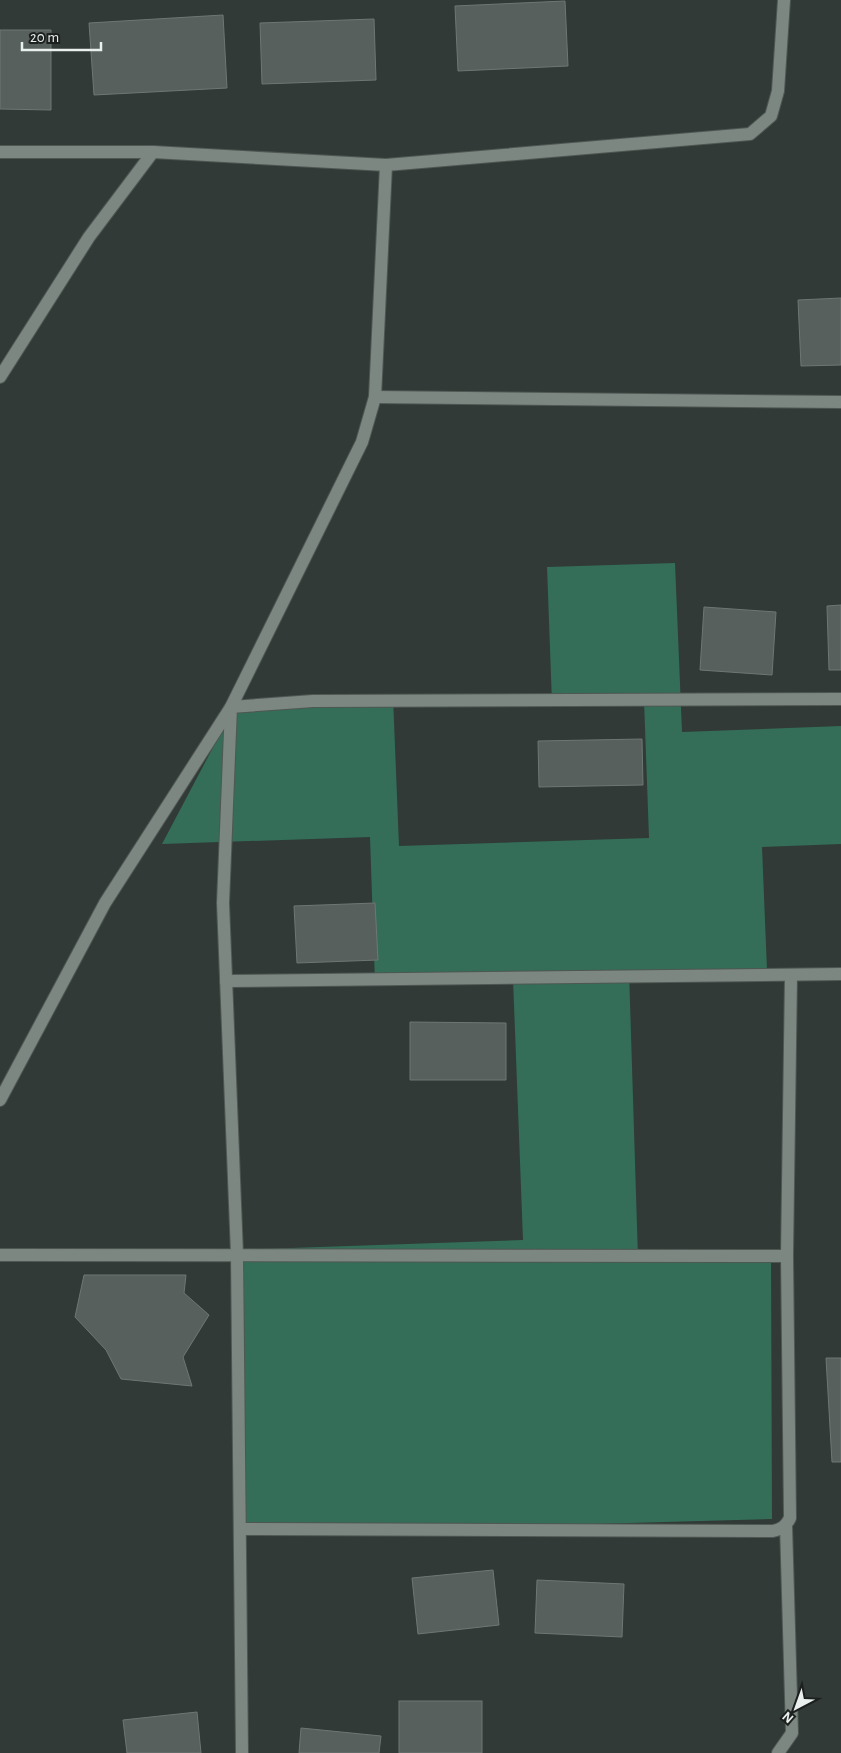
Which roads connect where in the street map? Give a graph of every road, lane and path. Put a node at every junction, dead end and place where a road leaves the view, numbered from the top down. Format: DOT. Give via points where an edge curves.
graph roads {
  1 [pos="784,0"];
  2 [pos="0,152"];
  3 [pos="153,152"];
  4 [pos="386,165"];
  5 [pos="0,377"];
  6 [pos="375,398"];
  7 [pos="841,402"];
  8 [pos="841,699"];
  9 [pos="231,707"];
  10 [pos="790,974"];
  11 [pos="841,974"];
  12 [pos="226,981"];
  13 [pos="0,1100"];
  14 [pos="237,1254"];
  15 [pos="0,1255"];
  16 [pos="787,1256"];
  17 [pos="786,1525"];
  18 [pos="240,1529"];
  19 [pos="242,1753"];
  20 [pos="778,1753"];
  1 -- 4 [label="street" via="778,91 771,116 750,134"];
  2 -- 3 [label="street"];
  3 -- 4 [label="street"];
  3 -- 5 [label="street" via="89,237"];
  4 -- 6 [label="street"];
  6 -- 7 [label="street"];
  6 -- 9 [label="street" via="362,442"];
  8 -- 9 [label="street" via="313,701"];
  9 -- 12 [label="street" via="223,903"];
  9 -- 13 [label="street" via="105,903"];
  10 -- 11 [label="street"];
  10 -- 12 [label="street"];
  10 -- 16 [label="street"];
  12 -- 14 [label="street"];
  14 -- 15 [label="street"];
  14 -- 16 [label="street"];
  14 -- 18 [label="street"];
  16 -- 17 [label="street" via="790,1518"];
  17 -- 18 [label="street" via="774,1531"];
  17 -- 20 [label="street" via="792,1733"];
  18 -- 19 [label="street"];
}
